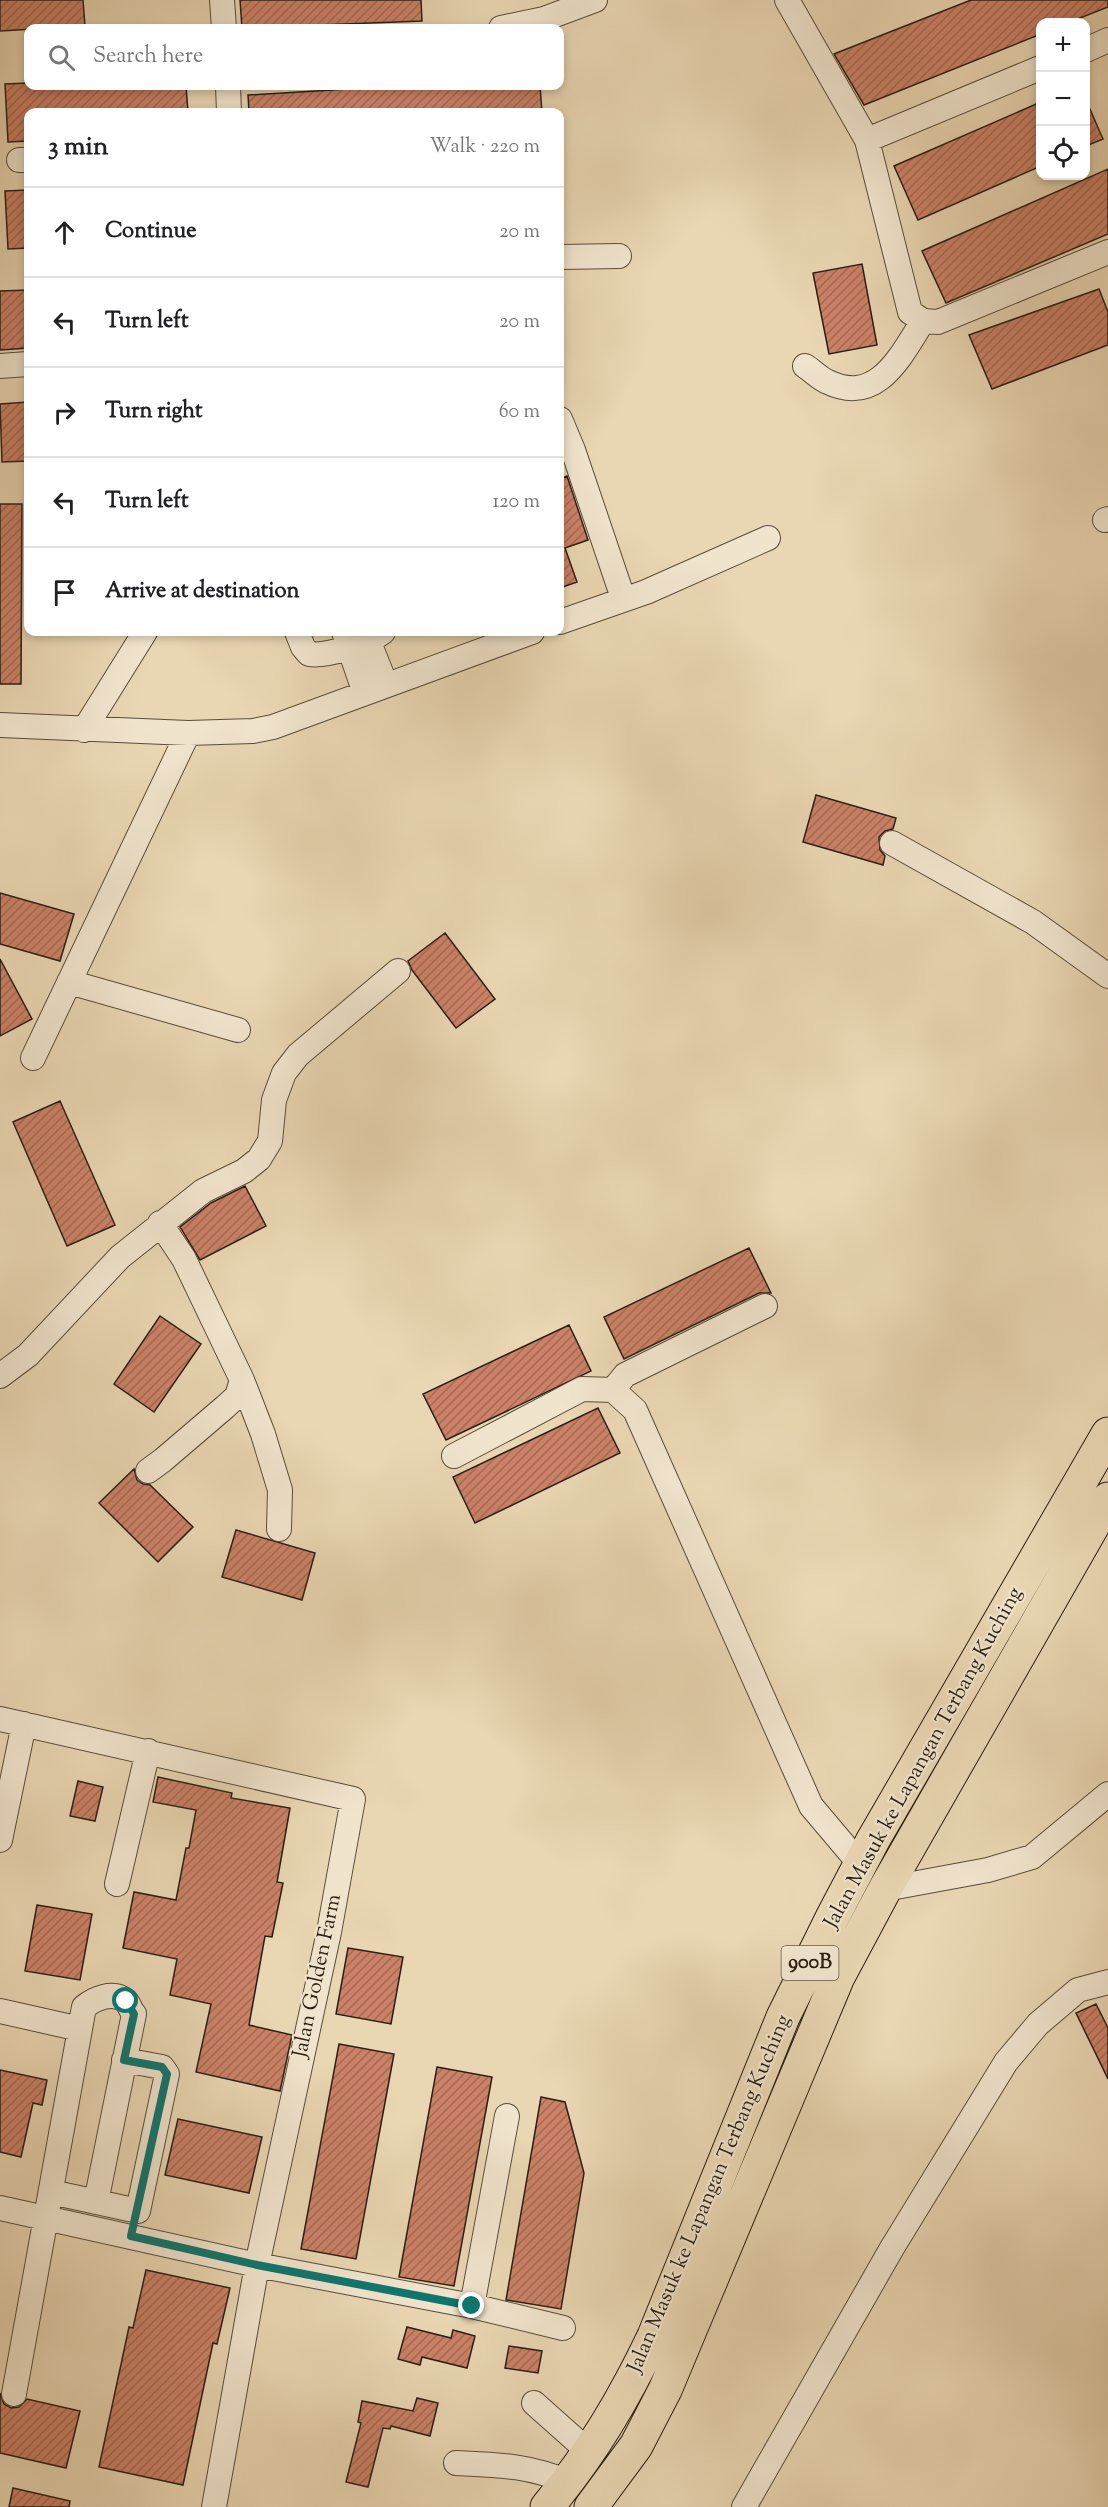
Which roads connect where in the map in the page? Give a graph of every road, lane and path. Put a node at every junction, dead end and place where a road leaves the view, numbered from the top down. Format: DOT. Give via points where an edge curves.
graph roads {
  1 [pos="222,0"];
  2 [pos="595,0"];
  3 [pos="787,0"];
  4 [pos="544,10"];
  5 [pos="224,24"];
  6 [pos="511,24"];
  7 [pos="1108,40"];
  8 [pos="1090,48"];
  9 [pos="1036,70"];
  10 [pos="228,90"];
  11 [pos="229,108"];
  12 [pos="867,140"];
  13 [pos="1108,252"];
  14 [pos="619,256"];
  15 [pos="564,257"];
  16 [pos="917,317"];
  17 [pos="24,364"];
  18 [pos="0,366"];
  19 [pos="805,366"];
  20 [pos="564,429"];
  21 [pos="768,538"];
  22 [pos="623,598"];
  23 [pos="564,620"];
  24 [pos="143,636"];
  25 [pos="299,636"];
  26 [pos="521,636"];
  27 [pos="361,637"];
  28 [pos="376,689"];
  29 [pos="0,726"];
  30 [pos="84,730"];
  31 [pos="188,733"];
  32 [pos="892,843"];
  33 [pos="398,971"];
  34 [pos="1108,976"];
  35 [pos="69,982"];
  36 [pos="238,1030"];
  37 [pos="33,1058"];
  38 [pos="160,1223"];
  39 [pos="765,1306"];
  40 [pos="0,1376"];
  41 [pos="242,1380"];
  42 [pos="613,1390"];
  43 [pos="1108,1434"];
  44 [pos="454,1456"];
  45 [pos="148,1471"];
  46 [pos="1108,1499"];
  47 [pos="279,1528"];
  48 [pos="0,1719"];
  49 [pos="24,1724"];
  50 [pos="148,1751"];
  51 [pos="1108,1794"];
  52 [pos="0,1840"];
  53 [pos="860,1864"];
  54 [pos="117,1884"];
  55 [pos="885,1888"];
  56 [pos="1108,1982"];
  57 [pos="0,2011"];
  58 [pos="81,2029"];
  59 [pos="124,2060"];
  60 [pos="507,2116"];
  61 [pos="51,2192"];
  62 [pos="96,2202"];
  63 [pos="0,2208"];
  64 [pos="138,2211"];
  65 [pos="47,2218"];
  66 [pos="131,2236"];
  67 [pos="257,2265"];
  68 [pos="472,2306"];
  69 [pos="563,2328"];
  70 [pos="14,2394"];
  71 [pos="534,2403"];
  72 [pos="590,2452"];
  73 [pos="456,2463"];
  74 [pos="568,2482"];
  75 [pos="214,2507"];
  76 [pos="547,2507"];
  77 [pos="591,2507"];
  78 [pos="744,2507"];
  1 -- 5 [label="street"];
  2 -- 4 [label="street"];
  3 -- 12 [label="street"];
  4 -- 6 [label="street"];
  7 -- 8 [label="street"];
  9 -- 12 [label="street"];
  10 -- 11 [label="street"];
  12 -- 16 [label="street"];
  13 -- 16 [label="street" via="938,322"];
  14 -- 15 [label="street"];
  16 -- 19 [label="street" via="885,377 869,386 848,388 828,382"];
  17 -- 18 [label="street"];
  20 -- 22 [label="street"];
  21 -- 22 [label="street" via="646,592"];
  22 -- 23 [label="street"];
  24 -- 30 [label="street"];
  25 -- 27 [label="street" via="309,654 319,656"];
  26 -- 28 [label="street"];
  27 -- 28 [label="street"];
  28 -- 31 [label="street" via="273,728"];
  29 -- 30 [label="street"];
  30 -- 31 [label="street"];
  31 -- 35 [label="street"];
  32 -- 34 [label="street" via="1033,922"];
  33 -- 38 [label="street" via="298,1055 284,1073 274,1100 270,1141 259,1159 203,1191"];
  35 -- 36 [label="street"];
  35 -- 37 [label="street"];
  38 -- 40 [label="street" via="120,1257 28,1355"];
  38 -- 41 [label="street" via="184,1259"];
  39 -- 42 [label="street" via="625,1375"];
  41 -- 45 [label="street" via="231,1402"];
  41 -- 47 [label="street" via="280,1490"];
  42 -- 44 [label="street" via="582,1389"];
  42 -- 53 [label="street" via="634,1410 811,1806"];
  43 -- 53 [label="highway, Jalan Masuk ke Lapangan Terbang Kuching / 900B"];
  46 -- 55 [label="highway, Jalan Masuk ke Lapangan Terbang Kuching"];
  48 -- 49 [label="street, Jalan Golden Farm"];
  49 -- 50 [label="street, Jalan Golden Farm"];
  49 -- 52 [label="street"];
  50 -- 54 [label="street"];
  50 -- 67 [label="street, Jalan Golden Farm" via="353,1799 329,1932"];
  51 -- 55 [label="street" via="1032,1857 988,1870"];
  53 -- 72 [label="highway, Jalan Masuk ke Lapangan Terbang Kuching / 900B" via="783,2017 654,2336 619,2406"];
  55 -- 77 [label="highway, Jalan Masuk ke Lapangan Terbang Kuching" via="838,1977 665,2390 636,2446"];
  56 -- 78 [label="street" via="1078,1990 1038,2024 1006,2062 886,2258"];
  57 -- 58 [label="street"];
  58 -- 59 [label="street" via="84,2007 96,1998 114,1996 126,2001 134,2014"];
  58 -- 61 [label="street"];
  59 -- 62 [label="street"];
  59 -- 64 [label="street" via="162,2067 167,2074"];
  60 -- 68 [label="street"];
  61 -- 62 [label="street"];
  61 -- 65 [label="street"];
  62 -- 64 [label="street"];
  63 -- 65 [label="street"];
  64 -- 66 [label="street"];
  65 -- 66 [label="street"];
  65 -- 70 [label="street"];
  66 -- 67 [label="street"];
  67 -- 68 [label="street"];
  67 -- 75 [label="street, Jalan Golden Farm"];
  68 -- 69 [label="street"];
  71 -- 72 [label="street"];
  72 -- 74 [label="highway, Jalan Masuk ke Lapangan Terbang Kuching / 900B"];
  73 -- 74 [label="street" via="543,2471"];
  74 -- 76 [label="highway, Jalan Masuk ke Lapangan Terbang Kuching / 900B"];
}
